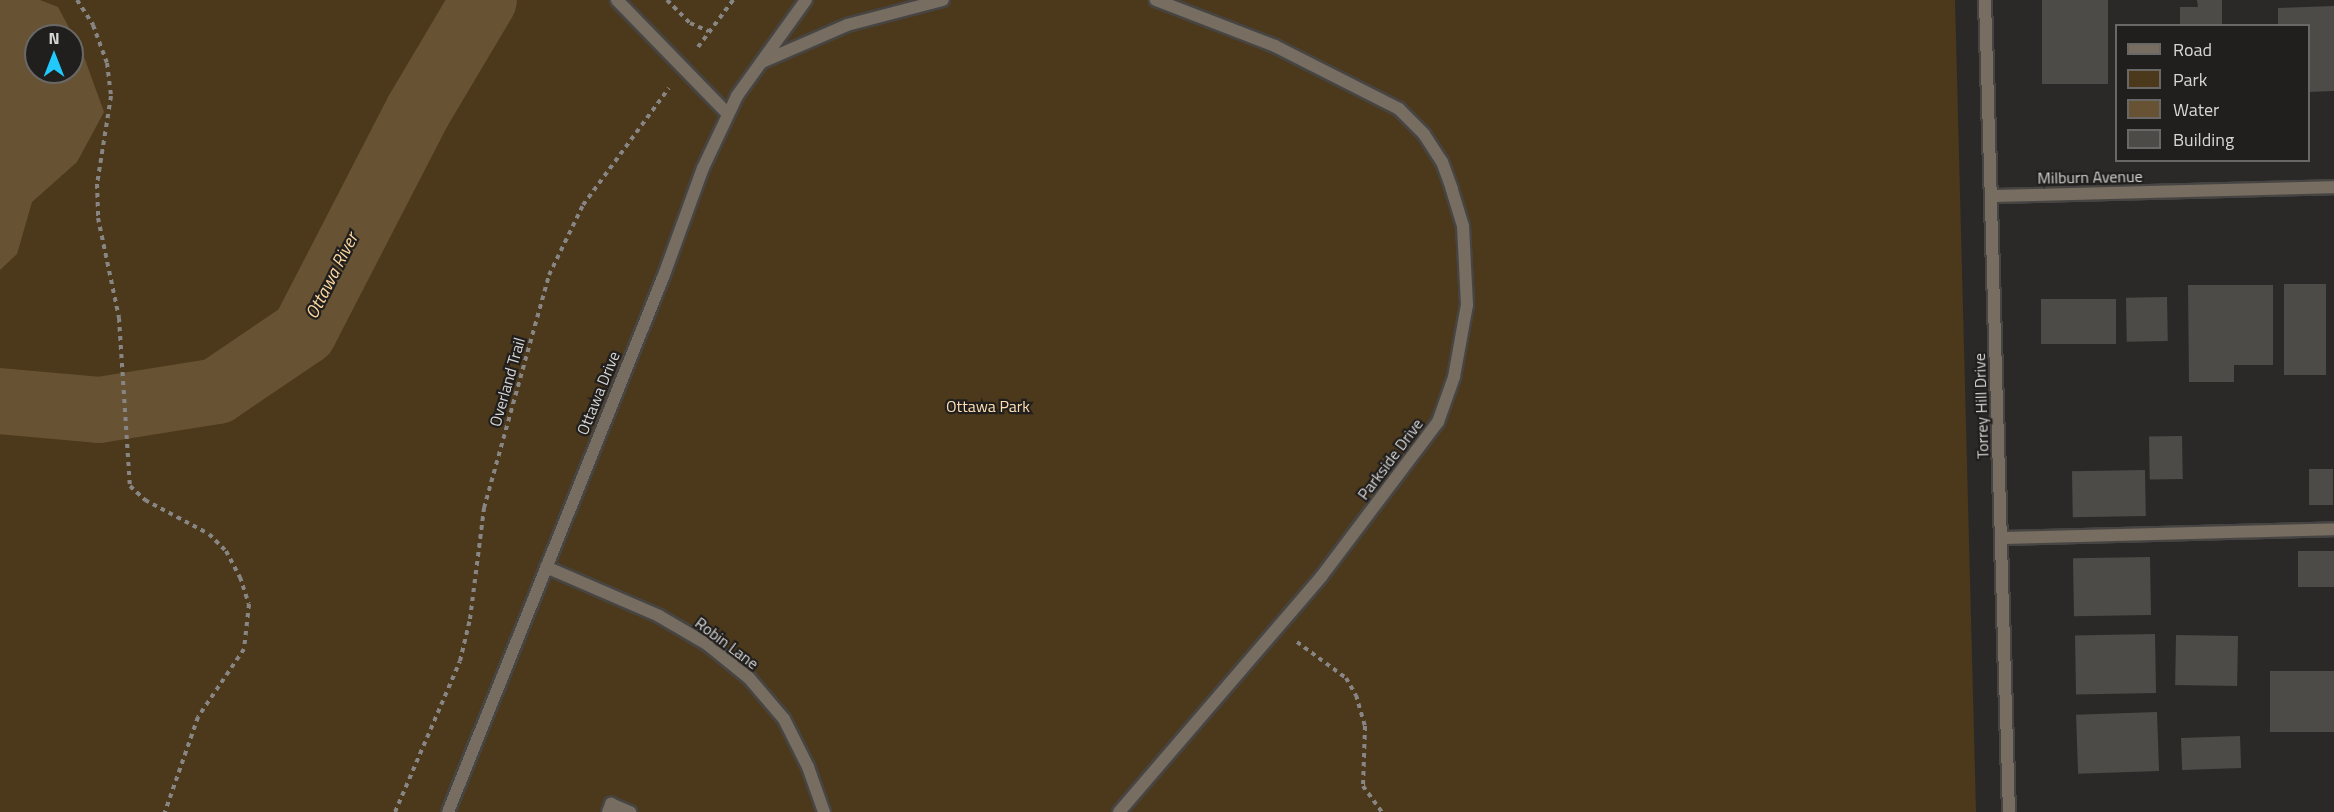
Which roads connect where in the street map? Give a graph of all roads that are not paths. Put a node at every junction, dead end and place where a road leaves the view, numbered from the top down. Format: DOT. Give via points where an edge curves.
graph roads {
  1 [pos="617,0"];
  2 [pos="806,0"];
  3 [pos="943,0"];
  4 [pos="1156,0"];
  5 [pos="1985,0"];
  6 [pos="760,62"];
  7 [pos="728,114"];
  8 [pos="2334,187"];
  9 [pos="1992,196"];
  10 [pos="2334,529"];
  11 [pos="2001,538"];
  12 [pos="546,567"];
  13 [pos="448,812"];
  14 [pos="608,812"];
  15 [pos="630,812"];
  16 [pos="824,812"];
  17 [pos="1119,812"];
  18 [pos="2009,812"];
  1 -- 7 [label="street"];
  2 -- 6 [label="street, Ottawa Drive"];
  3 -- 6 [label="street" via="847,25"];
  4 -- 17 [label="street, Parkside Drive" via="1275,46 1399,109 1424,134 1442,162 1463,226 1467,304 1463,339 1438,422 1389,492"];
  5 -- 9 [label="street, Torrey Hill Drive"];
  6 -- 7 [label="street, Ottawa Drive"];
  7 -- 12 [label="street, Ottawa Drive" via="702,168 664,275"];
  8 -- 9 [label="street, Milburn Avenue"];
  9 -- 11 [label="street, Torrey Hill Drive"];
  10 -- 11 [label="street"];
  11 -- 18 [label="street, Torrey Hill Drive"];
  12 -- 13 [label="street, Ottawa Drive"];
  12 -- 16 [label="street, Robin Lane" via="659,616 707,644 749,678 784,719 808,767"];
  14 -- 15 [label="street" via="611,804"];
}
